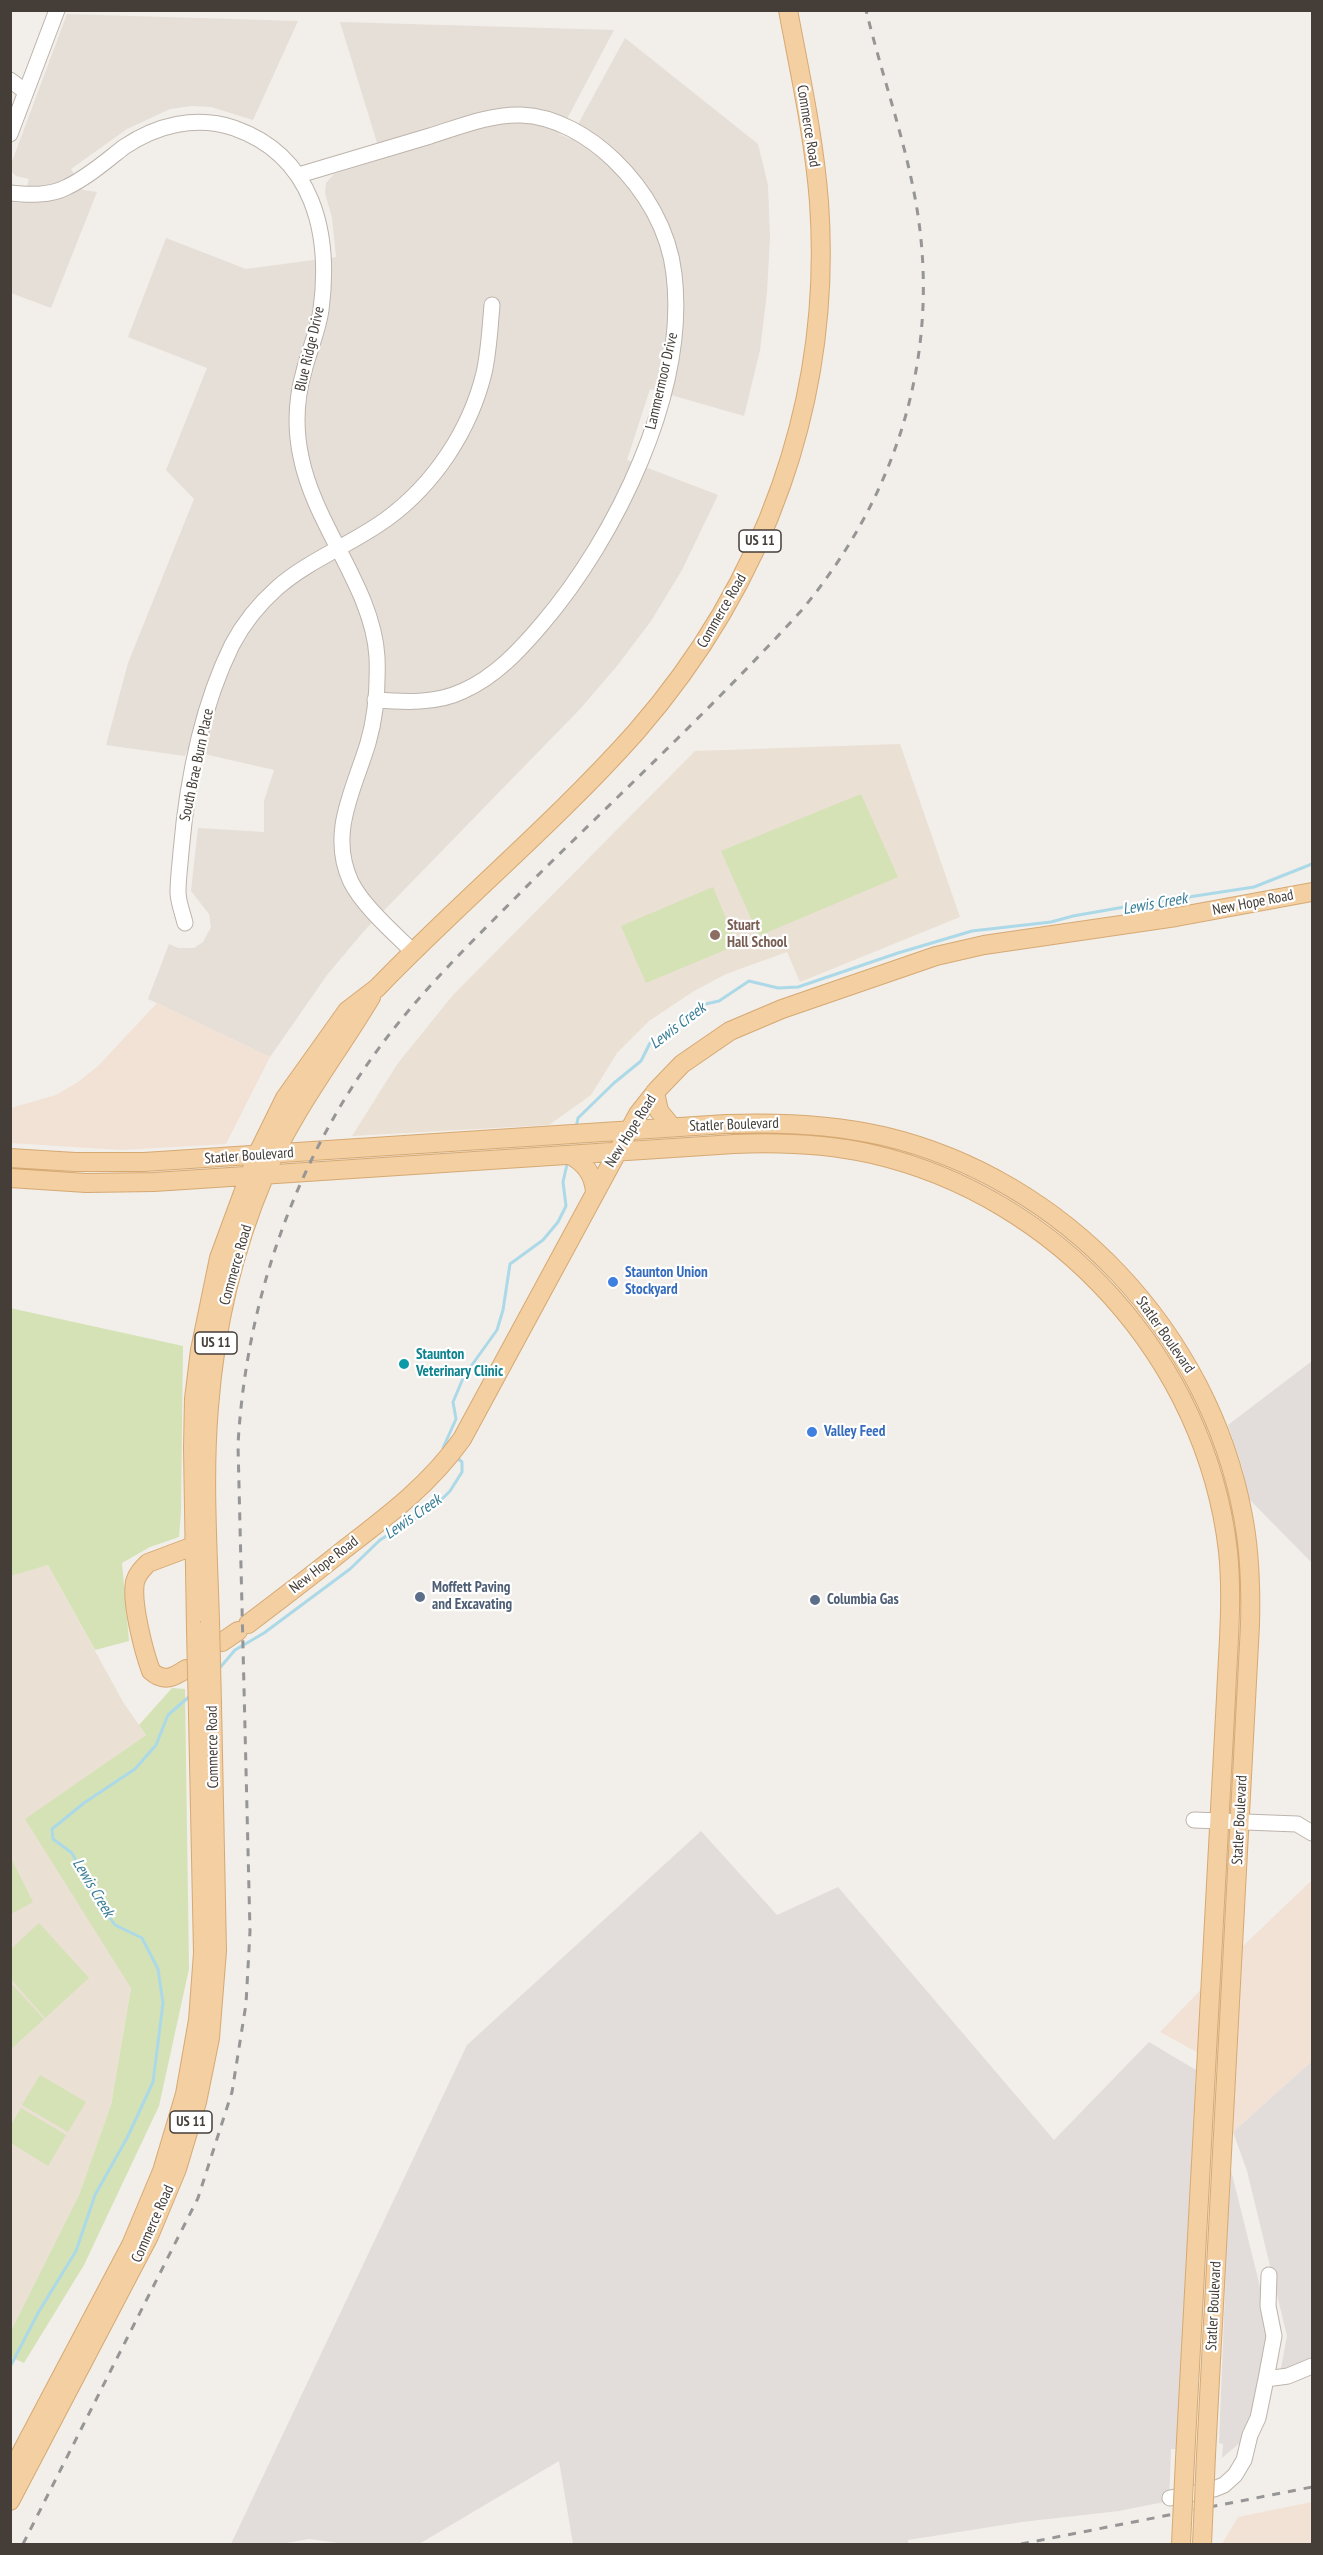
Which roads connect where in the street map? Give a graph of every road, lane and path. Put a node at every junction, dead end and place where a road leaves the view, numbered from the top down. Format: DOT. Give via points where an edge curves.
graph roads {
  1 [pos="57,10"];
  2 [pos="788,10"];
  3 [pos="10,80"];
  4 [pos="26,92"];
  5 [pos="10,134"];
  6 [pos="299,175"];
  7 [pos="10,193"];
  8 [pos="492,305"];
  9 [pos="336,549"];
  10 [pos="375,700"];
  11 [pos="1312,892"];
  12 [pos="185,923"];
  13 [pos="412,951"];
  14 [pos="655,1092"];
  15 [pos="672,1127"];
  16 [pos="629,1130"];
  17 [pos="610,1153"];
  18 [pos="266,1154"];
  19 [pos="570,1155"];
  20 [pos="10,1158"];
  21 [pos="257,1176"];
  22 [pos="10,1178"];
  23 [pos="593,1183"];
  24 [pos="201,1544"];
  25 [pos="222,1642"];
  26 [pos="186,1669"];
  27 [pos="205,1710"];
  28 [pos="1194,1820"];
  29 [pos="1219,1822"];
  30 [pos="1240,1822"];
  31 [pos="1312,1833"];
  32 [pos="1269,2275"];
  33 [pos="1312,2366"];
  34 [pos="1266,2379"];
  35 [pos="10,2474"];
  36 [pos="1170,2498"];
  37 [pos="10,2501"];
  38 [pos="1181,2544"];
  39 [pos="1202,2544"];
  1 -- 4 [label="street"];
  2 -- 13 [label="main road, Commerce Road / US 11" via="814,157 820,275 804,408 772,513 719,621 648,717 553,817"];
  3 -- 4 [label="street"];
  4 -- 5 [label="street"];
  6 -- 7 [label="street, Blue Ridge Drive" via="253,137 217,124 188,122 142,137 68,187 32,195"];
  6 -- 9 [label="street, Blue Ridge Drive" via="317,218 323,272 321,312 300,391 297,434 312,499"];
  6 -- 10 [label="street, Lammermoor Drive" via="483,120 524,114 547,119 587,137 636,184 659,222 674,272 675,314 670,355 652,429 642,461 604,540 580,577 534,634 483,681 464,691 430,700"];
  8 -- 9 [label="street, South Brae Burn Place" via="484,372 451,450 413,496 388,518"];
  9 -- 10 [label="street, Blue Ridge Drive" via="352,575 368,617 376,652"];
  9 -- 12 [label="street, South Brae Burn Place" via="277,588 245,624 224,664 197,747 186,807 178,894"];
  10 -- 13 [label="street, Blue Ridge Drive" via="368,744 344,812 343,852 360,896"];
  11 -- 14 [label="main road, New Hope Road" via="1176,918 940,954 746,1024 698,1052"];
  13 -- 18 [label="main road, Commerce Road / US 11" via="376,988"];
  14 -- 15 [label="main road" via="658,1110"];
  14 -- 16 [label="main road, New Hope Road"];
  15 -- 16 [label="main road, Statler Boulevard"];
  15 -- 30 [label="main road, Statler Boulevard" via="799,1123 863,1132 933,1151 992,1178 1046,1210 1095,1249 1145,1303 1180,1352 1205,1399 1230,1465 1243,1517 1251,1609"];
  16 -- 17 [label="main road, New Hope Road"];
  16 -- 18 [label="main road, Statler Boulevard"];
  17 -- 19 [label="main road, Statler Boulevard"];
  17 -- 23 [label="main road, New Hope Road"];
  17 -- 29 [label="main road, Statler Boulevard" via="780,1143 831,1147 897,1161 961,1185 1016,1215 1074,1258 1113,1297 1152,1347 1181,1397 1203,1448 1222,1516 1230,1603"];
  18 -- 20 [label="main road, Statler Boulevard" via="112,1163"];
  18 -- 21 [label="main road, Commerce Road / US 11"];
  19 -- 21 [label="main road, Statler Boulevard"];
  19 -- 23 [label="main road" via="581,1161"];
  21 -- 22 [label="main road, Statler Boulevard" via="115,1183"];
  21 -- 24 [label="main road, Commerce Road / US 11" via="219,1258 200,1350 193,1448"];
  23 -- 25 [label="main road, New Hope Road" via="452,1453 406,1501"];
  24 -- 26 [label="main road" via="148,1563 135,1584 136,1607 151,1671 166,1678"];
  24 -- 27 [label="main road, Commerce Road / US 11, bridge"];
  27 -- 35 [label="main road, Commerce Road / US 11" via="203,1953 198,2020 185,2094 162,2171 131,2245"];
  27 -- 37 [label="main road, Commerce Road / US 11" via="217,1951 210,2038 197,2102 177,2169 149,2236"];
  28 -- 29 [label="street"];
  29 -- 30 [label="street"];
  29 -- 38 [label="main road, Statler Boulevard, bridge"];
  30 -- 31 [label="street" via="1297,1824"];
  30 -- 39 [label="main road, Statler Boulevard, bridge"];
  32 -- 34 [label="street" via="1268,2306 1274,2336"];
  33 -- 34 [label="street" via="1288,2376"];
  34 -- 36 [label="street" via="1258,2418 1235,2475 1222,2486"];
}
